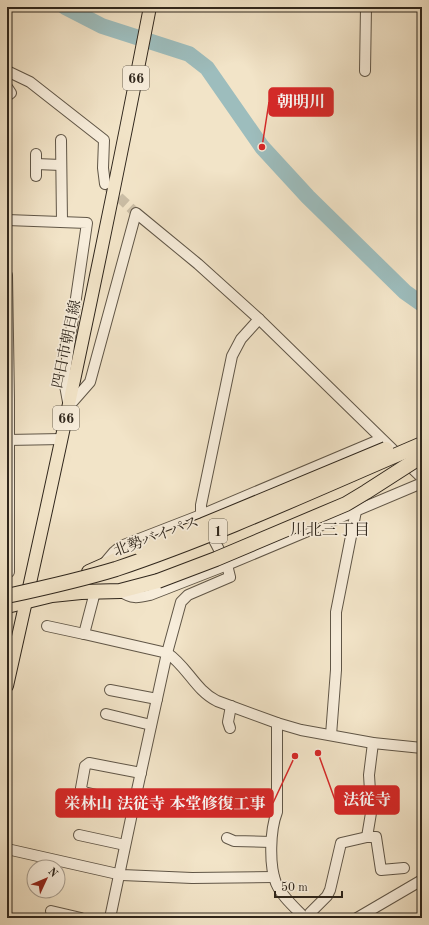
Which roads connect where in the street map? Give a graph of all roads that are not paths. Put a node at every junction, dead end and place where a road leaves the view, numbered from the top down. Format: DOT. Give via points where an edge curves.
graph roads {
  1 [pos="150,7"];
  2 [pos="366,7"];
  3 [pos="7,71"];
  4 [pos="365,71"];
  5 [pos="7,87"];
  6 [pos="7,96"];
  7 [pos="61,140"];
  8 [pos="61,164"];
  9 [pos="36,176"];
  10 [pos="105,184"];
  11 [pos="7,220"];
  12 [pos="62,222"];
  13 [pos="7,275"];
  14 [pos="259,320"];
  15 [pos="69,406"];
  16 [pos="422,435"];
  17 [pos="62,439"];
  18 [pos="381,439"];
  19 [pos="8,440"];
  20 [pos="422,444"];
  21 [pos="422,456"];
  22 [pos="422,478"];
  23 [pos="422,483"];
  24 [pos="356,511"];
  25 [pos="8,515"];
  26 [pos="201,515"];
  27 [pos="8,540"];
  28 [pos="227,565"];
  29 [pos="102,567"];
  30 [pos="7,572"];
  31 [pos="120,591"];
  32 [pos="95,592"];
  33 [pos="7,594"];
  34 [pos="28,595"];
  35 [pos="7,606"];
  36 [pos="53,625"];
  37 [pos="84,634"];
  38 [pos="167,653"];
  39 [pos="9,669"];
  40 [pos="7,686"];
  41 [pos="110,690"];
  42 [pos="157,699"];
  43 [pos="231,706"];
  44 [pos="106,714"];
  45 [pos="277,723"];
  46 [pos="152,725"];
  47 [pos="230,728"];
  48 [pos="331,735"];
  49 [pos="373,743"];
  50 [pos="422,748"];
  51 [pos="141,773"];
  52 [pos="134,801"];
  53 [pos="197,810"];
  54 [pos="79,835"];
  55 [pos="367,837"];
  56 [pos="227,838"];
  57 [pos="271,842"];
  58 [pos="125,845"];
  59 [pos="7,849"];
  60 [pos="404,868"];
  61 [pos="119,873"];
  62 [pos="274,877"];
  63 [pos="422,880"];
  64 [pos="51,911"];
  65 [pos="306,916"];
  66 [pos="80,918"];
  67 [pos="110,918"];
  68 [pos="357,918"];
  1 -- 15 [label="main road, 四日市朝日線 / 66"];
  2 -- 4 [label="street"];
  3 -- 10 [label="street" via="30,82 104,140"];
  5 -- 6 [label="street" via="11,92"];
  7 -- 8 [label="street"];
  8 -- 9 [label="street" via="36,159"];
  8 -- 12 [label="street"];
  11 -- 12 [label="street"];
  12 -- 15 [label="street" via="87,223 64,380"];
  13 -- 19 [label="street"];
  14 -- 15 [label="street" via="198,264 136,213 90,382"];
  14 -- 18 [label="street"];
  14 -- 26 [label="street" via="240,339 232,356"];
  15 -- 17 [label="main road, 四日市朝日線 / 66"];
  16 -- 29 [label="highway, 1, bridge"];
  17 -- 19 [label="street"];
  17 -- 34 [label="main road, 四日市朝日線 / 66"];
  18 -- 22 [label="street"];
  18 -- 26 [label="street"];
  19 -- 25 [label="street"];
  20 -- 33 [label="highway, 北勢バイパス / 1, bridge" via="162,553 60,585"];
  21 -- 31 [label="highway, 1, bridge" via="346,504 216,559"];
  23 -- 24 [label="street"];
  24 -- 28 [label="street"];
  24 -- 48 [label="street" via="336,612 336,670"];
  25 -- 27 [label="street"];
  26 -- 28 [label="street"];
  26 -- 29 [label="street" via="121,546 107,558"];
  27 -- 30 [label="street"];
  28 -- 31 [label="street" via="137,598"];
  28 -- 38 [label="street" via="230,577 188,595 181,602"];
  29 -- 34 [label="highway, 1"];
  31 -- 32 [label="highway, 1"];
  32 -- 34 [label="highway, 1"];
  32 -- 37 [label="street"];
  33 -- 34 [label="highway, 1"];
  34 -- 35 [label="highway, 1"];
  34 -- 39 [label="main road, 四日市朝日線 / 66"];
  36 -- 37 [label="street"];
  37 -- 38 [label="street"];
  38 -- 42 [label="street"];
  38 -- 43 [label="street" via="208,696"];
  39 -- 40 [label="main road, 四日市朝日線 / 66"];
  41 -- 42 [label="street"];
  42 -- 46 [label="street"];
  43 -- 45 [label="street"];
  43 -- 47 [label="street" via="228,722"];
  44 -- 46 [label="street"];
  45 -- 48 [label="street"];
  45 -- 57 [label="street" via="277,812"];
  46 -- 51 [label="street"];
  48 -- 49 [label="street"];
  49 -- 50 [label="street"];
  49 -- 55 [label="street" via="369,780 373,801"];
  51 -- 52 [label="street"];
  51 -- 52 [label="street" via="89,763 85,766 81,788 84,792"];
  52 -- 53 [label="street"];
  52 -- 58 [label="street"];
  54 -- 58 [label="street"];
  55 -- 60 [label="street" via="376,836 381,870"];
  55 -- 65 [label="street" via="341,843 330,890"];
  56 -- 57 [label="street" via="234,841"];
  57 -- 62 [label="street"];
  58 -- 61 [label="street"];
  59 -- 61 [label="street"];
  61 -- 62 [label="street" via="157,877"];
  61 -- 67 [label="street"];
  62 -- 65 [label="street" via="280,890"];
  63 -- 68 [label="street"];
  64 -- 66 [label="street"];
}
